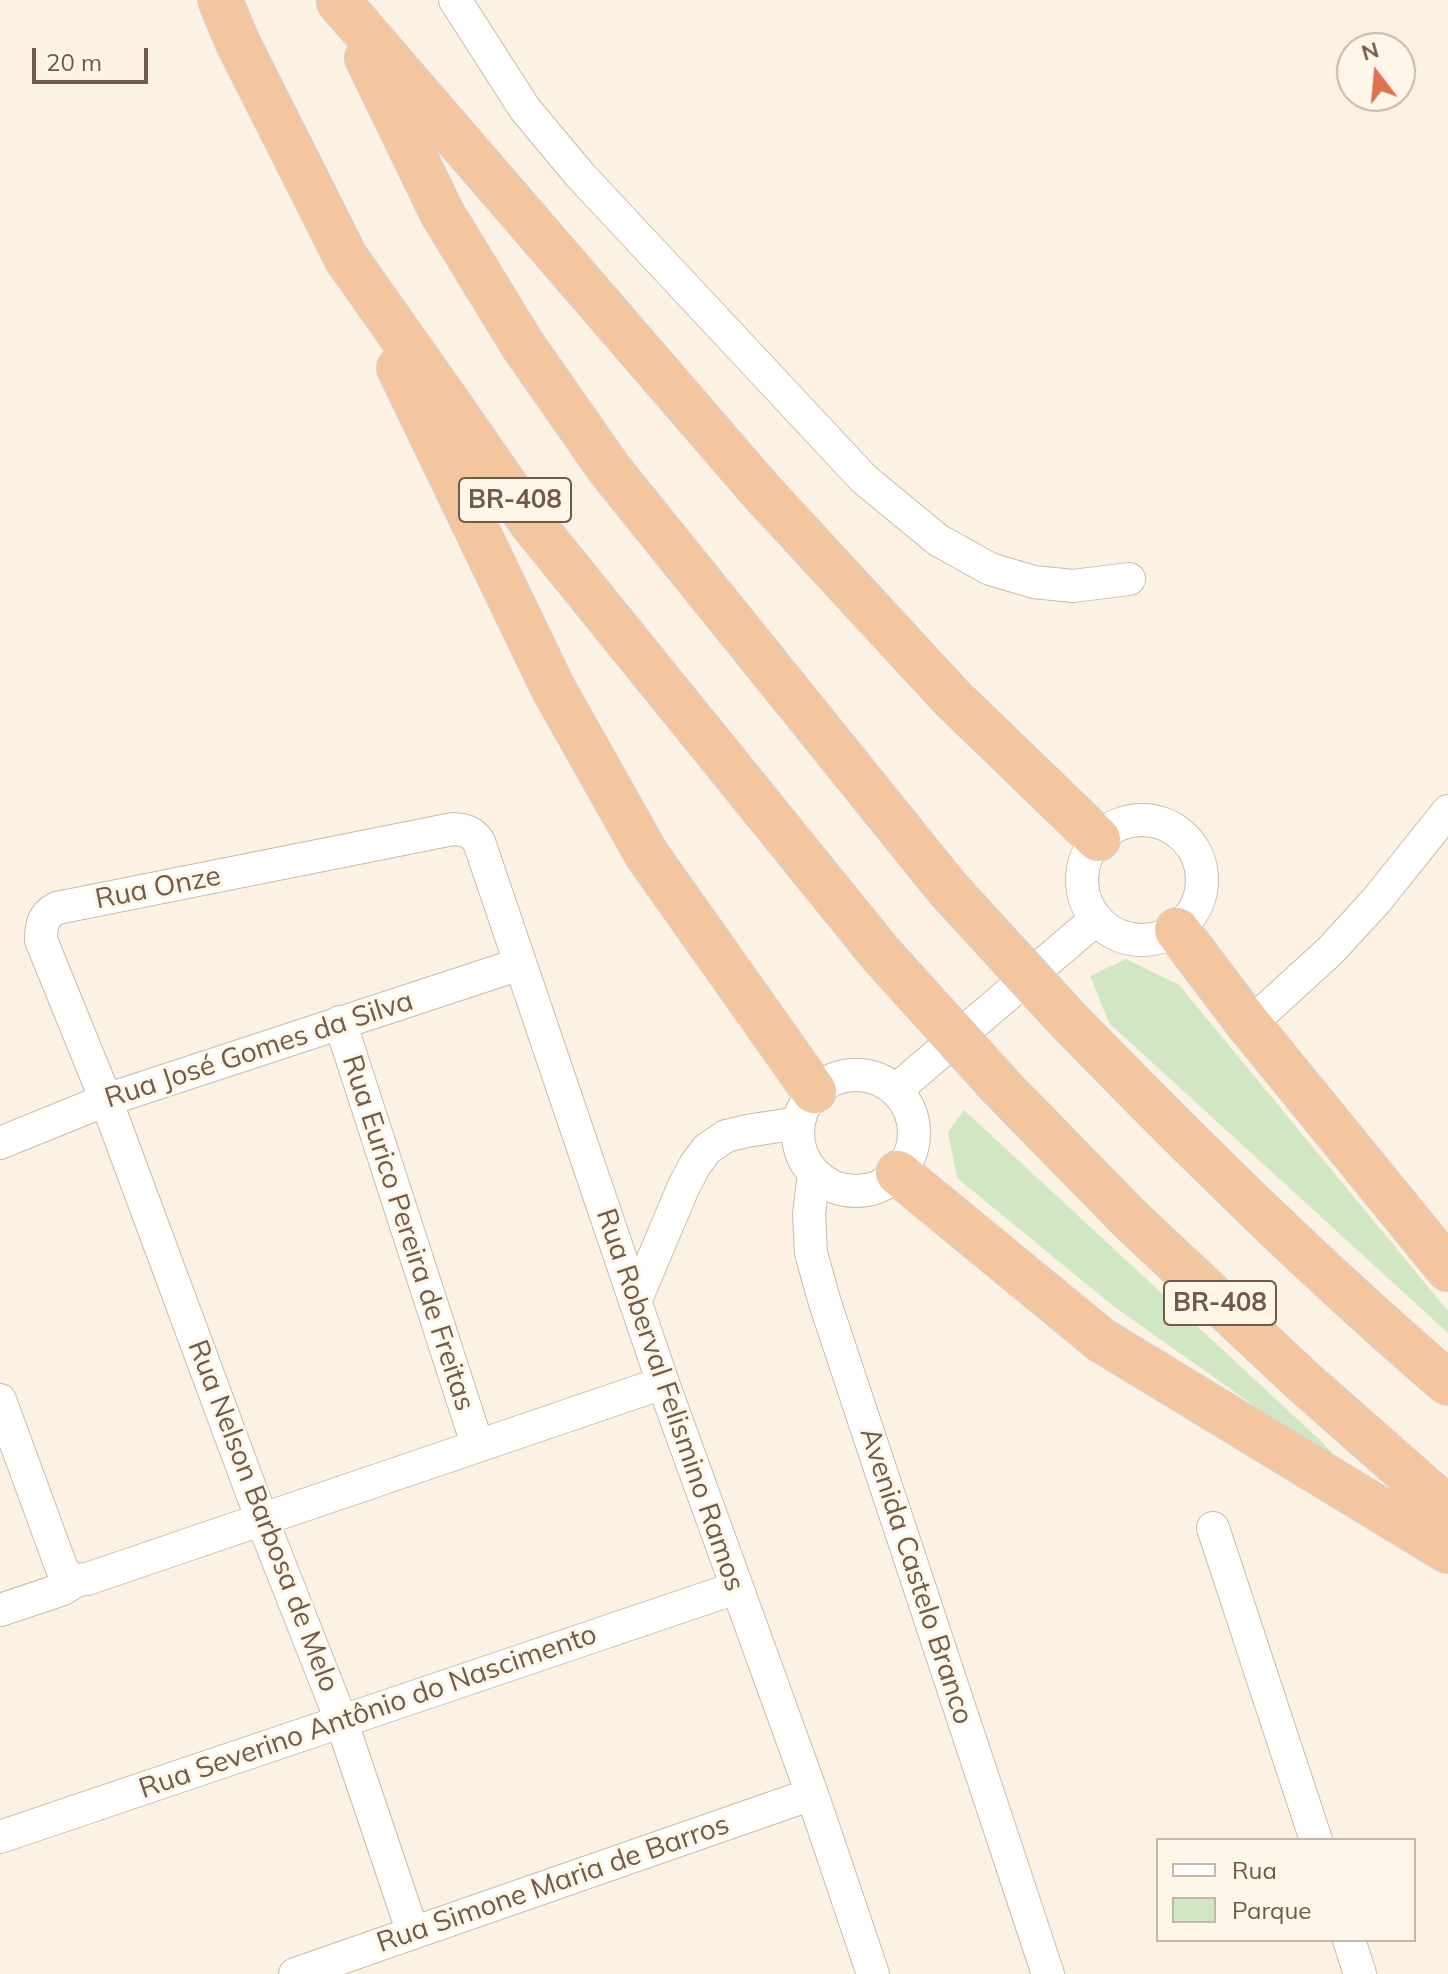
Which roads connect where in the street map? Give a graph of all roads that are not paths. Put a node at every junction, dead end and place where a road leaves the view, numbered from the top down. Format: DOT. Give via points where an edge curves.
graph roads {
  1 [pos="220,0"];
  2 [pos="455,0"];
  3 [pos="339,1"];
  4 [pos="346,258"];
  5 [pos="1129,579"];
  6 [pos="1448,811"];
  7 [pos="466,830"];
  8 [pos="1098,839"];
  9 [pos="1095,920"];
  10 [pos="1177,930"];
  11 [pos="520,964"];
  12 [pos="340,1022"];
  13 [pos="1249,1025"];
  14 [pos="896,1090"];
  15 [pos="106,1100"];
  16 [pos="806,1107"];
  17 [pos="0,1143"];
  18 [pos="898,1173"];
  19 [pos="814,1174"];
  20 [pos="1448,1269"];
  21 [pos="635,1302"];
  22 [pos="663,1383"];
  23 [pos="1448,1383"];
  24 [pos="0,1400"];
  25 [pos="477,1444"];
  26 [pos="1448,1509"];
  27 [pos="262,1520"];
  28 [pos="1213,1528"];
  29 [pos="1448,1551"];
  30 [pos="77,1580"];
  31 [pos="736,1588"];
  32 [pos="0,1610"];
  33 [pos="341,1720"];
  34 [pos="812,1794"];
  35 [pos="0,1837"];
  36 [pos="1315,1838"];
  37 [pos="413,1933"];
  38 [pos="1350,1942"];
  39 [pos="295,1974"];
  40 [pos="873,1974"];
  41 [pos="1048,1974"];
  42 [pos="1360,1974"];
  1 -- 4 [label="highway, BR-408"];
  2 -- 5 [label="street" via="525,109 580,175 864,479 938,540 990,569 1073,586"];
  3 -- 8 [label="highway" via="761,491 952,698"];
  3 -- 23 [label="highway, BR-408, bridge" via="442,213 522,344 610,470 948,889 1070,1022 1190,1145"];
  4 -- 16 [label="highway" via="553,688 647,855"];
  4 -- 26 [label="highway, BR-408, bridge" via="530,521 880,953 1131,1220"];
  6 -- 13 [label="street" via="1330,951"];
  7 -- 11 [label="street, Rua Roberval Felismino Ramos" via="479,842"];
  7 -- 15 [label="street, Rua Onze" via="49,912 41,940"];
  8 -- 9 [label="street" via="1087,853 1081,888"];
  8 -- 10 [label="street" via="1114,826 1153,821 1173,827 1188,840 1199,857 1201,897"];
  9 -- 10 [label="street" via="1126,939 1162,938"];
  9 -- 14 [label="street"];
  10 -- 13 [label="highway"];
  11 -- 12 [label="street, Rua José Gomes da Silva"];
  11 -- 21 [label="street, Rua Roberval Felismino Ramos"];
  12 -- 15 [label="street, Rua José Gomes da Silva"];
  12 -- 25 [label="street, Rua Eurico Pereira de Freitas"];
  13 -- 20 [label="highway"];
  14 -- 16 [label="street" via="882,1080 846,1075 829,1080"];
  14 -- 18 [label="street" via="908,1105 914,1141"];
  15 -- 17 [label="street, Rua José Gomes da Silva"];
  15 -- 27 [label="street, Rua Nelson Barbosa de Melo"];
  16 -- 19 [label="street" via="797,1142"];
  16 -- 21 [label="street" via="726,1136 707,1149 683,1188"];
  18 -- 19 [label="street" via="865,1191 846,1191"];
  18 -- 29 [label="highway" via="1101,1340"];
  19 -- 41 [label="street, Avenida Castelo Branco" via="811,1253 825,1303"];
  21 -- 22 [label="street, Rua Roberval Felismino Ramos"];
  22 -- 25 [label="street"];
  22 -- 31 [label="street, Rua Roberval Felismino Ramos"];
  24 -- 30 [label="street" via="62,1569"];
  25 -- 27 [label="street"];
  27 -- 30 [label="street"];
  27 -- 33 [label="street, Rua Nelson Barbosa de Melo"];
  28 -- 36 [label="street"];
  30 -- 32 [label="street"];
  31 -- 33 [label="street, Rua Severino Antônio do Nascimento"];
  31 -- 34 [label="street, Rua Roberval Felismino Ramos"];
  33 -- 35 [label="street, Rua Severino Antônio do Nascimento"];
  33 -- 37 [label="street, Rua Nelson Barbosa de Melo"];
  34 -- 37 [label="street, Rua Simone Maria de Barros"];
  34 -- 40 [label="street, Rua Roberval Felismino Ramos"];
  37 -- 39 [label="street, Rua Simone Maria de Barros"];
  38 -- 42 [label="street"];
}
